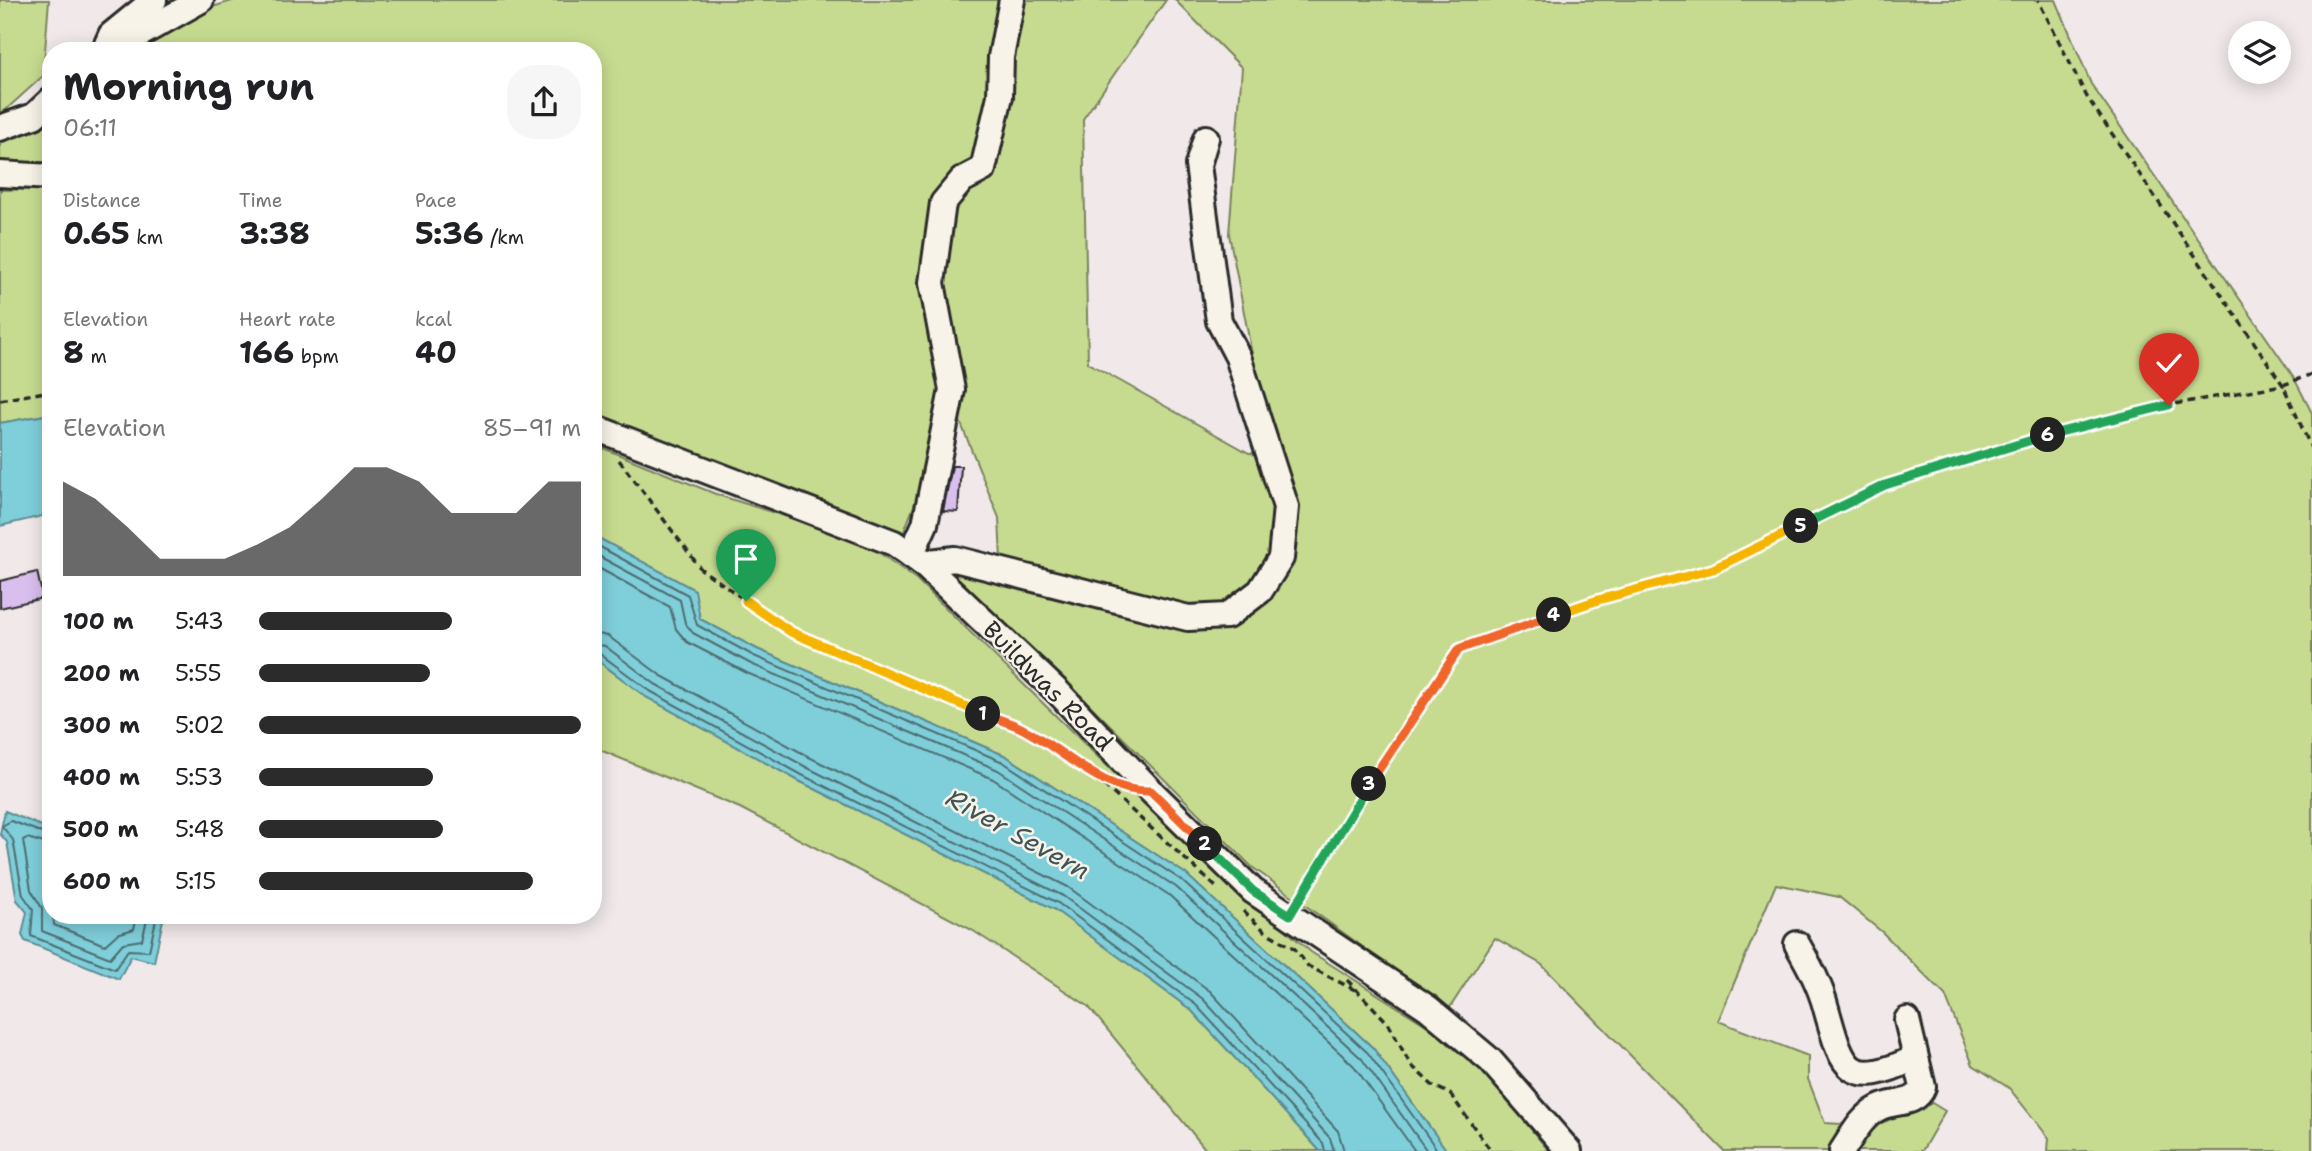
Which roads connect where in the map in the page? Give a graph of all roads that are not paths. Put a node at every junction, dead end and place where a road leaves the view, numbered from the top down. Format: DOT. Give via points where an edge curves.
graph roads {
  1 [pos="154,0"];
  2 [pos="201,0"];
  3 [pos="1012,0"];
  4 [pos="109,42"];
  5 [pos="124,42"];
  6 [pos="42,108"];
  7 [pos="0,128"];
  8 [pos="1206,138"];
  9 [pos="0,173"];
  10 [pos="42,176"];
  11 [pos="602,430"];
  12 [pos="917,559"];
  13 [pos="1797,944"];
  14 [pos="1907,1020"];
  15 [pos="1915,1058"];
  16 [pos="1569,1151"];
  17 [pos="1842,1151"];
  1 -- 4 [label="street" via="111,35"];
  2 -- 5 [label="street"];
  3 -- 12 [label="street" via="1001,57 1000,96 983,169 962,180 943,203 932,283 952,390"];
  6 -- 7 [label="street"];
  8 -- 12 [label="street" via="1198,165 1219,321 1238,357 1286,507 1281,558 1260,591 1227,616 1188,618 954,559"];
  9 -- 10 [label="street"];
  11 -- 12 [label="street, Buildwas Road" via="894,543"];
  12 -- 16 [label="street, Buildwas Road" via="1058,692 1253,891 1428,1008 1490,1060"];
  13 -- 15 [label="street" via="1819,985 1832,1036 1845,1063 1857,1071 1876,1073"];
  14 -- 15 [label="street"];
  15 -- 17 [label="street" via="1921,1094 1875,1111"];
}
